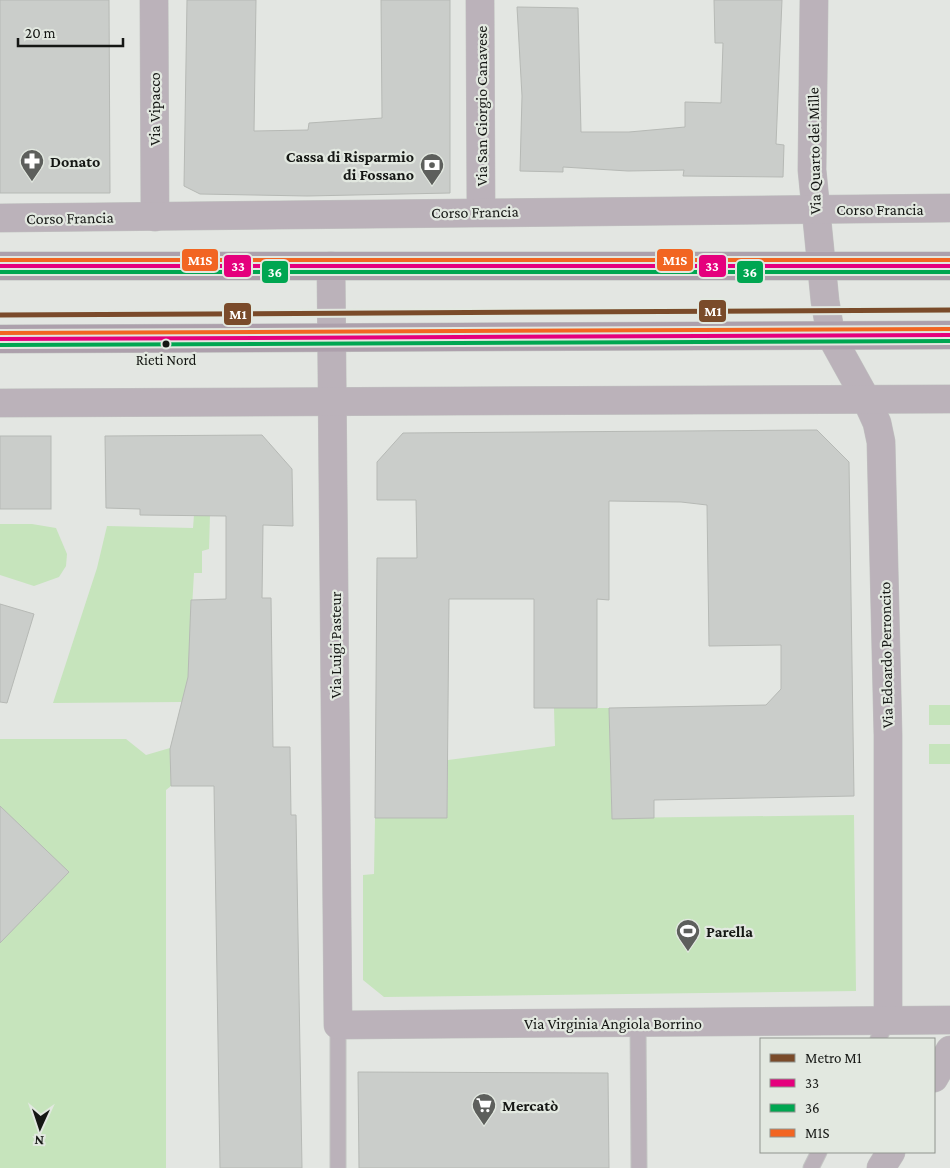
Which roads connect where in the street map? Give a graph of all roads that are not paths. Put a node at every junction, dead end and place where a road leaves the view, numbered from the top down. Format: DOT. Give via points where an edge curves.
graph roads {
  1 [pos="154,0"];
  2 [pos="480,0"];
  3 [pos="814,0"];
  4 [pos="950,208"];
  5 [pos="814,209"];
  6 [pos="482,211"];
  7 [pos="155,217"];
  8 [pos="0,218"];
  9 [pos="819,265"];
  10 [pos="0,266"];
  11 [pos="332,266"];
  12 [pos="950,266"];
  13 [pos="825,301"];
  14 [pos="831,336"];
  15 [pos="950,336"];
  16 [pos="333,338"];
  17 [pos="0,339"];
  18 [pos="950,400"];
  19 [pos="868,401"];
  20 [pos="334,402"];
  21 [pos="0,403"];
  22 [pos="950,1020"];
  23 [pos="638,1023"];
  24 [pos="338,1025"];
  25 [pos="883,1030"];
  26 [pos="950,1050"];
  27 [pos="935,1076"];
  28 [pos="818,1153"];
  29 [pos="890,1153"];
  30 [pos="338,1168"];
  31 [pos="639,1168"];
  32 [pos="810,1168"];
  33 [pos="882,1168"];
  1 -- 7 [label="street, Via Vipacco"];
  2 -- 6 [label="street, Via San Giorgio Canavese"];
  3 -- 5 [label="street, Via Quarto dei Mille"];
  4 -- 5 [label="street, Corso Francia"];
  5 -- 6 [label="street, Corso Francia"];
  5 -- 9 [label="street, Via Quarto dei Mille"];
  6 -- 7 [label="street, Corso Francia"];
  7 -- 8 [label="street, Corso Francia"];
  9 -- 11 [label="main road"];
  9 -- 12 [label="main road"];
  9 -- 13 [label="street, Via Quarto dei Mille"];
  10 -- 11 [label="main road"];
  11 -- 16 [label="street, Via Luigi Pasteur"];
  13 -- 14 [label="street, Via Edoardo Perroncito"];
  14 -- 15 [label="main road"];
  14 -- 16 [label="main road"];
  14 -- 19 [label="street, Via Edoardo Perroncito"];
  16 -- 17 [label="main road"];
  16 -- 20 [label="street, Via Luigi Pasteur"];
  18 -- 19 [label="street"];
  19 -- 20 [label="street"];
  19 -- 25 [label="street, Via Edoardo Perroncito" via="881,442 888,726"];
  20 -- 21 [label="street"];
  20 -- 24 [label="street, Via Luigi Pasteur"];
  22 -- 25 [label="street, Via Virginia Angiola Borrino"];
  23 -- 24 [label="street, Via Virginia Angiola Borrino"];
  23 -- 25 [label="street, Via Virginia Angiola Borrino"];
  23 -- 31 [label="lane"];
  24 -- 30 [label="lane"];
  26 -- 27 [label="street"];
  28 -- 32 [label="lane"];
  29 -- 33 [label="street"];
}
